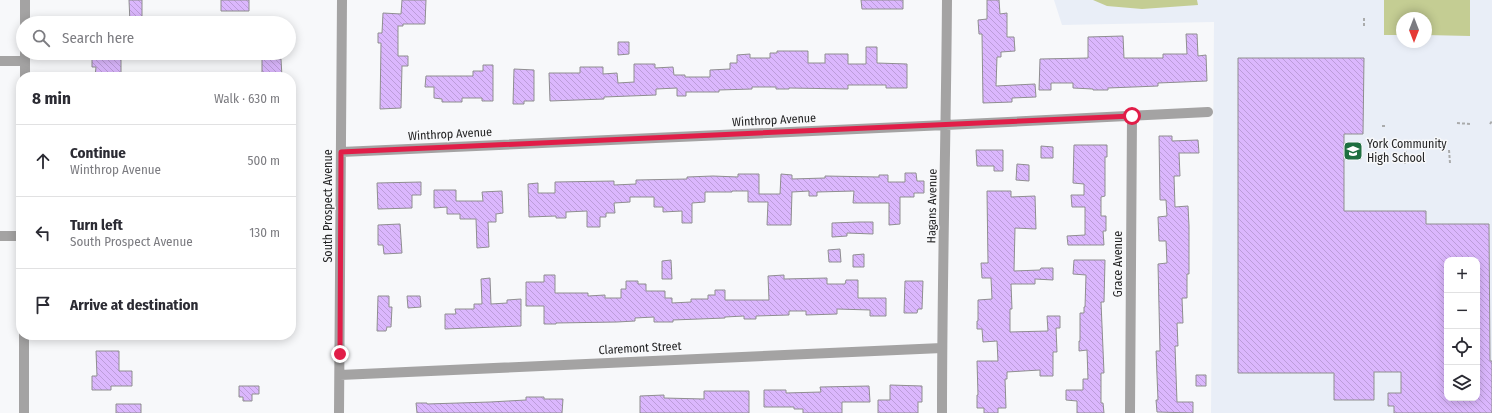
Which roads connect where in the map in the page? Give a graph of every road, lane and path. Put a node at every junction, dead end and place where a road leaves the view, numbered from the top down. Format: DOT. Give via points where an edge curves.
graph roads {
  1 [pos="25,0"];
  2 [pos="342,0"];
  3 [pos="947,0"];
  4 [pos="25,16"];
  5 [pos="1364,18"];
  6 [pos="1364,26"];
  7 [pos="16,58"];
  8 [pos="25,60"];
  9 [pos="0,61"];
  10 [pos="25,72"];
  11 [pos="1208,112"];
  12 [pos="1132,116"];
  13 [pos="1457,123"];
  14 [pos="1470,124"];
  15 [pos="946,125"];
  16 [pos="1382,126"];
  17 [pos="1386,126"];
  18 [pos="1449,150"];
  19 [pos="1406,151"];
  20 [pos="341,152"];
  21 [pos="1450,163"];
  22 [pos="1405,164"];
  23 [pos="0,236"];
  24 [pos="16,236"];
  25 [pos="24,340"];
  26 [pos="942,348"];
  27 [pos="340,375"];
  28 [pos="24,413"];
  29 [pos="339,413"];
  30 [pos="942,413"];
  31 [pos="1130,413"];
  1 -- 4 [label="street"];
  2 -- 20 [label="street, South Prospect Avenue"];
  3 -- 15 [label="street, Hagans Avenue"];
  5 -- 6 [label="path"];
  7 -- 9 [label="street"];
  8 -- 10 [label="street"];
  11 -- 12 [label="street, Winthrop Avenue"];
  12 -- 15 [label="street, Winthrop Avenue"];
  12 -- 31 [label="street, Grace Avenue"];
  13 -- 14 [label="path"];
  15 -- 20 [label="street, Winthrop Avenue"];
  15 -- 26 [label="street, Hagans Avenue"];
  16 -- 17 [label="path"];
  18 -- 21 [label="path"];
  19 -- 22 [label="path"];
  20 -- 27 [label="street, South Prospect Avenue"];
  23 -- 24 [label="street"];
  25 -- 28 [label="street"];
  26 -- 27 [label="street, Claremont Street"];
  26 -- 30 [label="street, Hagans Avenue"];
  27 -- 29 [label="street, South Prospect Avenue"];
}
